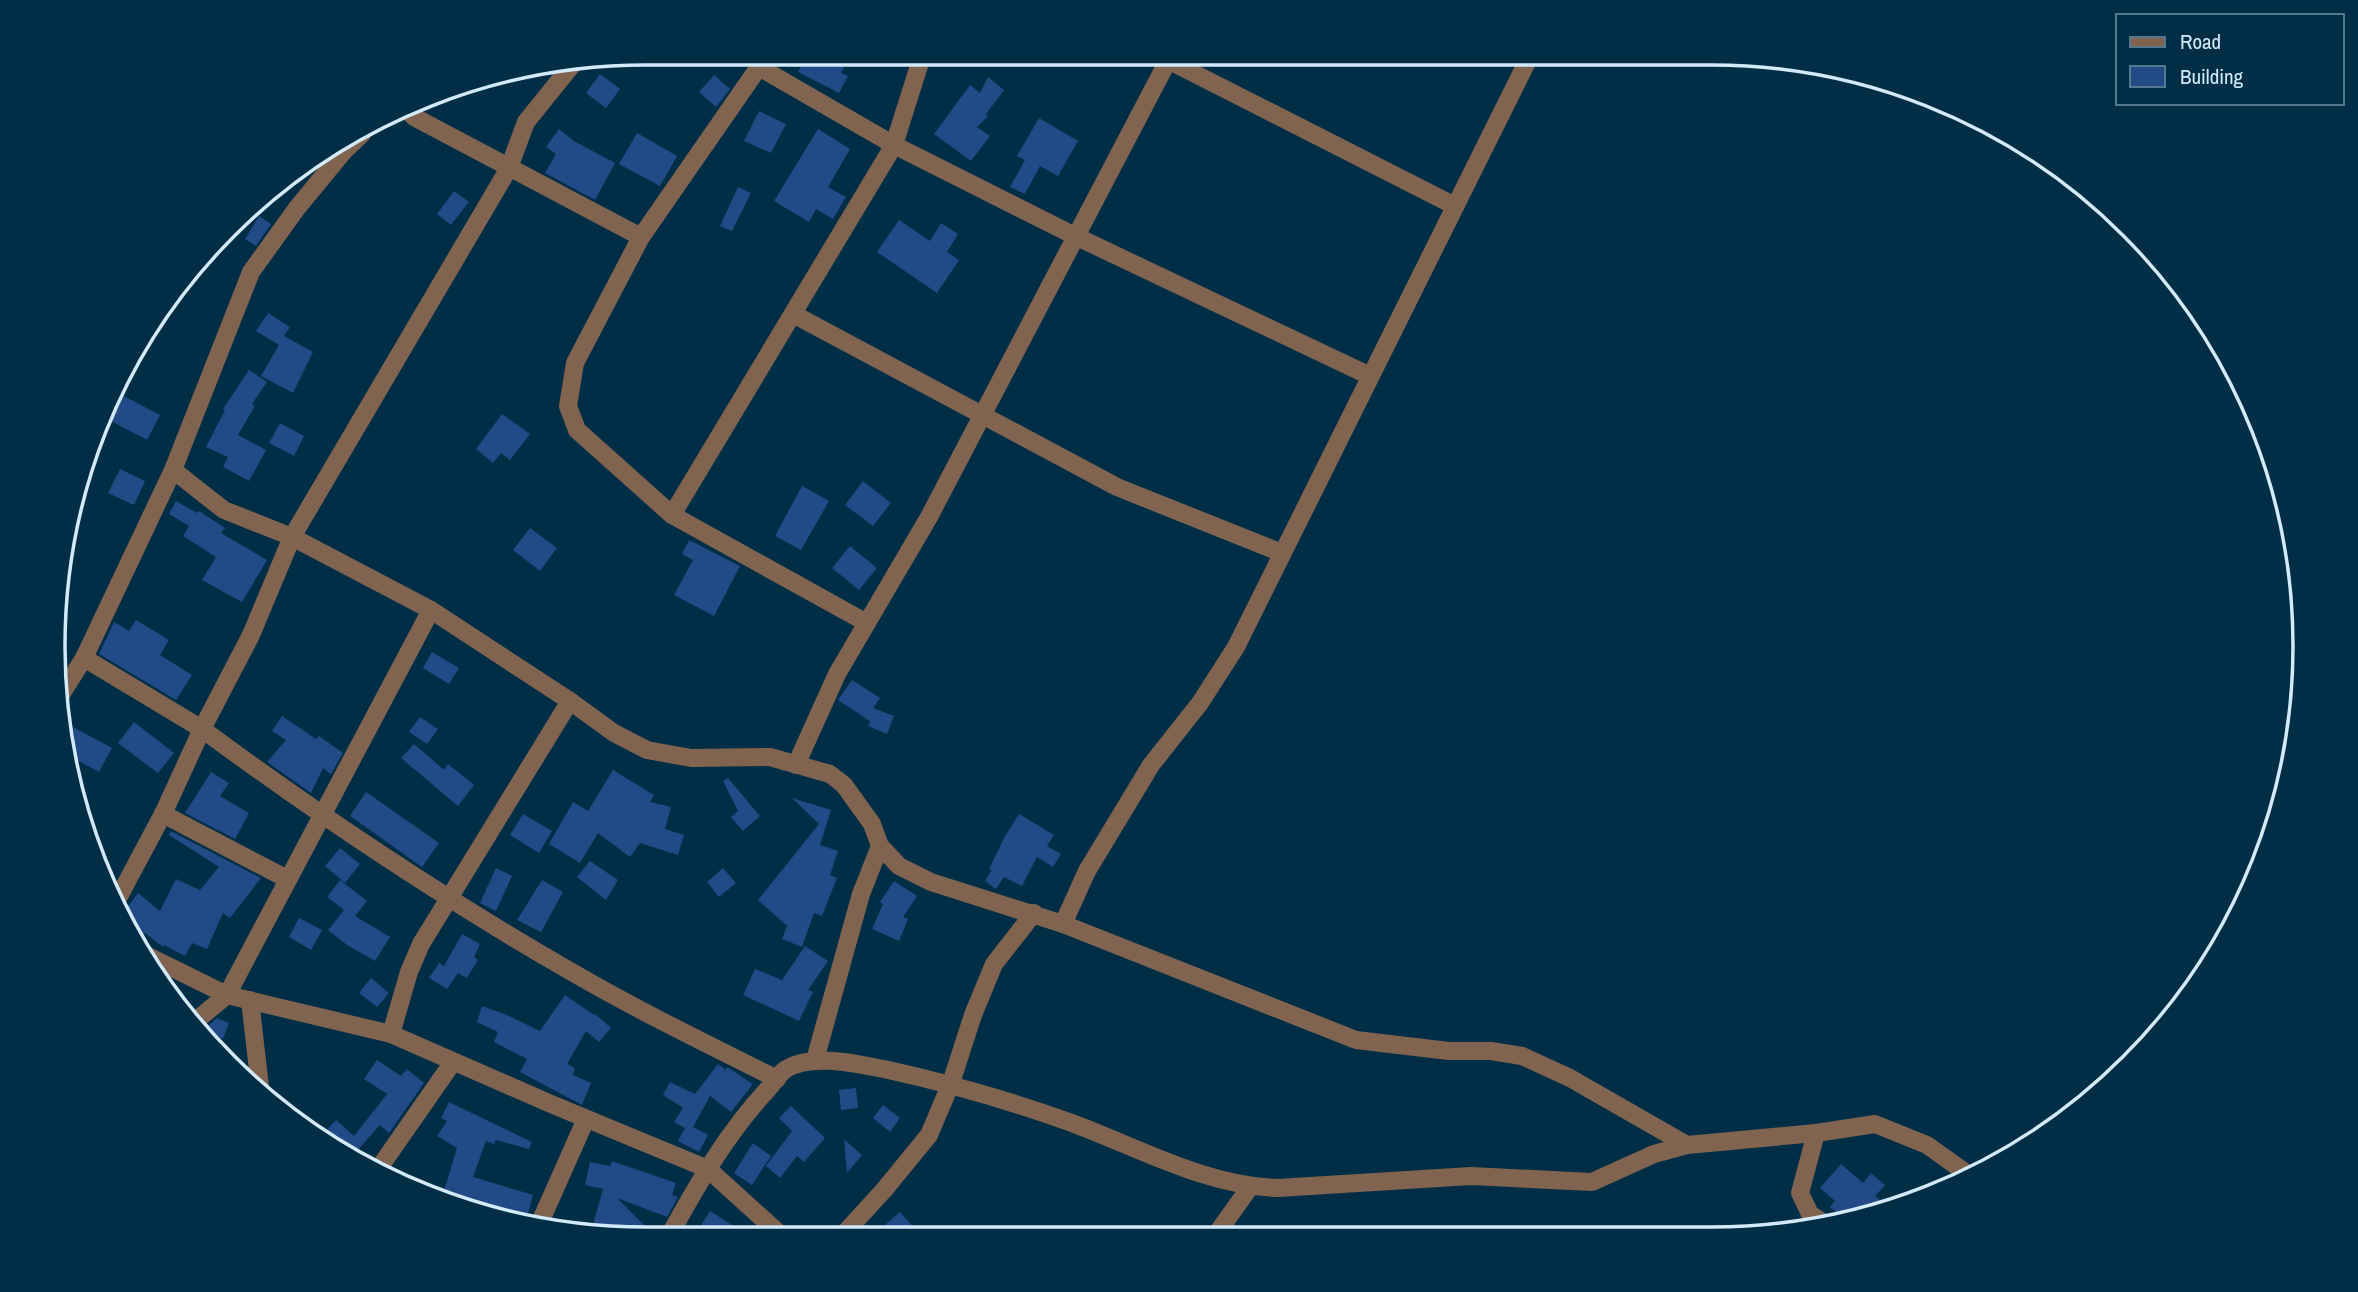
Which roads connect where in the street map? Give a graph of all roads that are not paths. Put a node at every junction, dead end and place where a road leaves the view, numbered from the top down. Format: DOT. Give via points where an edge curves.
graph roads {
  1 [pos="760,65"];
  2 [pos="771,65"];
  3 [pos="919,65"];
  4 [pos="1160,65"];
  5 [pos="1183,65"];
  6 [pos="1525,65"];
  7 [pos="568,70"];
  8 [pos="412,115"];
  9 [pos="894,145"];
  10 [pos="348,148"];
  11 [pos="509,168"];
  12 [pos="1455,205"];
  13 [pos="1075,236"];
  14 [pos="640,237"];
  15 [pos="793,314"];
  16 [pos="1370,376"];
  17 [pos="981,416"];
  18 [pos="173,470"];
  19 [pos="672,515"];
  20 [pos="292,537"];
  21 [pos="1282,553"];
  22 [pos="431,610"];
  23 [pos="867,623"];
  24 [pos="84,658"];
  25 [pos="66,686"];
  26 [pos="570,701"];
  27 [pos="202,729"];
  28 [pos="796,765"];
  29 [pos="163,814"];
  30 [pos="321,814"];
  31 [pos="880,846"];
  32 [pos="287,879"];
  33 [pos="121,893"];
  34 [pos="449,898"];
  35 [pos="1034,913"];
  36 [pos="1063,924"];
  37 [pos="158,961"];
  38 [pos="227,995"];
  39 [pos="250,1000"];
  40 [pos="200,1018"];
  41 [pos="391,1034"];
  42 [pos="815,1060"];
  43 [pos="453,1062"];
  44 [pos="777,1079"];
  45 [pos="260,1080"];
  46 [pos="951,1083"];
  47 [pos="586,1119"];
  48 [pos="1816,1133"];
  49 [pos="1686,1145"];
  50 [pos="384,1165"];
  51 [pos="708,1169"];
  52 [pos="1962,1170"];
  53 [pos="1250,1187"];
  54 [pos="542,1217"];
  55 [pos="1815,1218"];
  56 [pos="674,1227"];
  57 [pos="772,1227"];
  58 [pos="849,1227"];
  59 [pos="1221,1227"];
  1 -- 14 [label="street"];
  2 -- 9 [label="street"];
  3 -- 9 [label="street"];
  4 -- 13 [label="street"];
  5 -- 12 [label="street"];
  6 -- 12 [label="street"];
  7 -- 11 [label="street" via="526,122"];
  8 -- 11 [label="street"];
  9 -- 13 [label="street"];
  9 -- 15 [label="street"];
  10 -- 18 [label="street" via="251,272"];
  11 -- 14 [label="street"];
  11 -- 20 [label="street"];
  12 -- 16 [label="street"];
  13 -- 16 [label="street"];
  13 -- 17 [label="street"];
  14 -- 19 [label="street" via="575,363 568,406 577,430"];
  15 -- 17 [label="street"];
  15 -- 19 [label="street"];
  16 -- 21 [label="street"];
  17 -- 21 [label="street" via="1117,487"];
  17 -- 23 [label="street"];
  18 -- 20 [label="street" via="224,510"];
  18 -- 24 [label="street"];
  19 -- 23 [label="street"];
  20 -- 22 [label="street"];
  20 -- 27 [label="street" via="251,635"];
  21 -- 36 [label="street" via="1236,647 1200,703 1151,765 1087,871"];
  22 -- 26 [label="street"];
  22 -- 30 [label="street"];
  23 -- 28 [label="street" via="837,674"];
  24 -- 25 [label="street"];
  24 -- 27 [label="street"];
  26 -- 28 [label="street" via="647,750 691,758 769,757"];
  26 -- 34 [label="street"];
  27 -- 29 [label="street"];
  27 -- 30 [label="street"];
  28 -- 31 [label="street" via="830,774 844,785 872,824"];
  29 -- 32 [label="street"];
  29 -- 33 [label="street"];
  30 -- 32 [label="street"];
  30 -- 34 [label="street"];
  31 -- 35 [label="street" via="899,866 931,882"];
  31 -- 42 [label="street" via="861,894"];
  32 -- 38 [label="street"];
  34 -- 41 [label="street" via="409,972"];
  34 -- 44 [label="street" via="570,972"];
  35 -- 36 [label="street"];
  35 -- 46 [label="street" via="994,964"];
  36 -- 49 [label="street" via="1356,1040 1522,1056 1570,1078"];
  37 -- 38 [label="street"];
  38 -- 39 [label="street"];
  38 -- 40 [label="street"];
  39 -- 41 [label="street"];
  39 -- 45 [label="street"];
  41 -- 43 [label="street"];
  42 -- 44 [label="street" via="786,1069"];
  42 -- 46 [label="street"];
  43 -- 47 [label="street"];
  43 -- 50 [label="street"];
  44 -- 51 [label="street" via="749,1108"];
  46 -- 53 [label="street"];
  46 -- 58 [label="street" via="929,1135"];
  47 -- 51 [label="street"];
  47 -- 54 [label="street"];
  48 -- 49 [label="street"];
  48 -- 52 [label="street" via="1875,1124 1927,1145"];
  48 -- 55 [label="street" via="1800,1193"];
  49 -- 53 [label="street" via="1592,1182 1471,1175"];
  51 -- 56 [label="street"];
  51 -- 57 [label="street"];
  53 -- 59 [label="street"];
}
